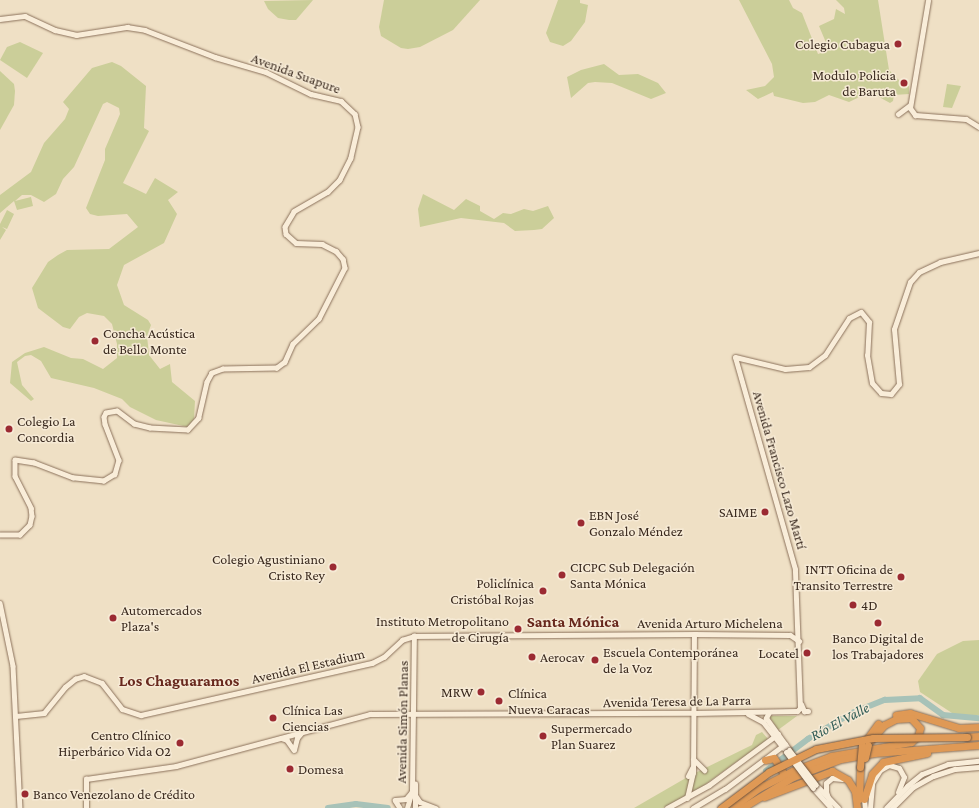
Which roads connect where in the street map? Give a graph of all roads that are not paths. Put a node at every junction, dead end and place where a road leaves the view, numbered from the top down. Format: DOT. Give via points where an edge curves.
graph roads {
  1 [pos="928,0"];
  2 [pos="0,20"];
  3 [pos="910,106"];
  4 [pos="898,114"];
  5 [pos="904,114"];
  6 [pos="979,127"];
  7 [pos="979,253"];
  8 [pos="0,535"];
  9 [pos="0,604"];
  10 [pos="798,624"];
  11 [pos="694,634"];
  12 [pos="790,635"];
  13 [pos="414,636"];
  14 [pos="799,642"];
  15 [pos="800,701"];
  16 [pos="799,710"];
  17 [pos="808,711"];
  18 [pos="769,712"];
  19 [pos="693,713"];
  20 [pos="743,713"];
  21 [pos="414,715"];
  22 [pos="16,716"];
  23 [pos="979,727"];
  24 [pos="302,732"];
  25 [pos="776,735"];
  26 [pos="979,736"];
  27 [pos="279,738"];
  28 [pos="783,745"];
  29 [pos="865,745"];
  30 [pos="979,745"];
  31 [pos="947,749"];
  32 [pos="693,758"];
  33 [pos="765,760"];
  34 [pos="979,761"];
  35 [pos="693,765"];
  36 [pos="862,767"];
  37 [pos="979,767"];
  38 [pos="704,770"];
  39 [pos="692,781"];
  40 [pos="814,786"];
  41 [pos="759,788"];
  42 [pos="412,790"];
  43 [pos="416,795"];
  44 [pos="820,797"];
  45 [pos="687,798"];
  46 [pos="864,799"];
  47 [pos="754,800"];
  48 [pos="831,805"];
  49 [pos="894,806"];
  50 [pos="20,808"];
  51 [pos="86,808"];
  52 [pos="400,808"];
  53 [pos="407,808"];
  54 [pos="415,808"];
  55 [pos="420,808"];
  56 [pos="433,808"];
  57 [pos="667,808"];
  58 [pos="693,808"];
  59 [pos="721,808"];
  60 [pos="732,808"];
  61 [pos="742,808"];
  62 [pos="827,808"];
  63 [pos="838,808"];
  64 [pos="853,808"];
  65 [pos="858,808"];
  66 [pos="865,808"];
  67 [pos="870,808"];
  68 [pos="886,808"];
  1 -- 3 [label="main road"];
  2 -- 8 [label="street, Avenida Suapure" via="25,16 55,30 76,35 127,27 145,30 266,72 311,94 340,100 355,114 358,127 351,158 340,180 328,192 294,212 285,227 286,234 296,243 322,244 336,251 343,259 345,268 319,319 293,344 281,366 223,369 212,373 207,382 199,418 188,430 150,428 134,424 117,411 109,411 104,417 119,460 115,474 104,481 73,478 34,463 15,460 15,476 31,508 32,516 30,525 20,535"];
  3 -- 4 [label="main road"];
  3 -- 5 [label="main road"];
  3 -- 6 [label="main road" via="917,115 966,119"];
  7 -- 10 [label="main road, Avenida Francisco Lazo Martí" via="940,262 919,272 910,282 894,329 899,384 891,394 881,393 872,383 867,355 869,322 862,312 856,312 849,318 825,355 809,367 785,369 735,357 795,569"];
  9 -- 22 [label="street" via="13,666"];
  10 -- 12 [label="main road, Avenida Arturo Michelena"];
  10 -- 14 [label="main road, Avenida Francisco Lazo Martí"];
  11 -- 12 [label="main road, Avenida Arturo Michelena"];
  11 -- 13 [label="street, Avenida Arturo Michelena"];
  11 -- 19 [label="main road"];
  12 -- 14 [label="main road, Avenida Arturo Michelena"];
  13 -- 21 [label="street, Avenida Simón Planas"];
  13 -- 22 [label="street, Avenida El Estadium" via="402,640 384,657 372,663 141,715 122,709 102,683 84,676 64,687 44,713"];
  14 -- 15 [label="main road, Avenida Francisco Lazo Martí"];
  15 -- 16 [label="main road, Avenida Francisco Lazo Martí"];
  15 -- 17 [label="main road" via="803,710"];
  16 -- 18 [label="main road, Avenida Teresa de La Parra"];
  18 -- 20 [label="main road, Avenida Teresa de La Parra"];
  18 -- 25 [label="main road" via="766,718"];
  19 -- 20 [label="main road, Avenida Teresa de La Parra"];
  19 -- 21 [label="street, Avenida Teresa de La Parra"];
  19 -- 32 [label="main road"];
  20 -- 25 [label="main road" via="760,719"];
  21 -- 24 [label="street, Avenida Teresa de La Parra" via="370,714"];
  21 -- 42 [label="street, Avenida Simón Planas"];
  21 -- 43 [label="street, Avenida Simón Planas"];
  22 -- 50 [label="street"];
  23 -- 29 [label="highway" via="959,728 927,717 905,713 884,719 870,733"];
  24 -- 27 [label="street, Avenida Teresa de La Parra"];
  24 -- 27 [label="street" via="297,738 294,750 287,740"];
  25 -- 28 [label="main road"];
  25 -- 45 [label="main road"];
  26 -- 59 [label="highway, bridge" via="873,738 816,749 770,772"];
  27 -- 51 [label="street, Avenida Teresa de La Parra" via="176,766 86,778"];
  28 -- 33 [label="main road"];
  28 -- 40 [label="main road, bridge"];
  29 -- 36 [label="highway, bridge"];
  29 -- 41 [label="highway" via="881,727 896,719 910,718 920,728 918,736 911,742 831,756 792,771"];
  30 -- 31 [label="highway"];
  31 -- 46 [label="highway" via="883,762 872,774"];
  31 -- 47 [label="highway" via="874,753 842,760 793,777"];
  32 -- 35 [label="main road"];
  32 -- 38 [label="main road"];
  33 -- 41 [label="highway" via="774,758 781,770"];
  33 -- 58 [label="main road"];
  34 -- 49 [label="main road" via="948,764 929,771 907,786"];
  35 -- 39 [label="main road"];
  35 -- 39 [label="main road" via="686,777"];
  36 -- 46 [label="highway"];
  36 -- 65 [label="highway"];
  37 -- 49 [label="main road" via="955,769 933,776 913,787"];
  39 -- 45 [label="main road"];
  40 -- 44 [label="main road"];
  40 -- 48 [label="main road"];
  41 -- 60 [label="highway"];
  42 -- 52 [label="street" via="406,799 395,800"];
  42 -- 53 [label="street, Avenida Simón Planas"];
  43 -- 54 [label="street, Avenida Simón Planas"];
  43 -- 56 [label="street" via="420,802"];
  44 -- 48 [label="main road"];
  44 -- 62 [label="main road"];
  45 -- 57 [label="main road"];
  45 -- 58 [label="main road"];
  46 -- 66 [label="main road"];
  47 -- 61 [label="highway"];
  47 -- 65 [label="highway" via="832,771 848,780"];
  48 -- 63 [label="main road"];
  48 -- 64 [label="main road" via="826,783 832,778 840,778 850,787"];
  49 -- 67 [label="main road" via="904,777 899,768 889,765 880,770 872,782"];
  49 -- 68 [label="main road"];
  55 -- 56 [label="street"];
}
